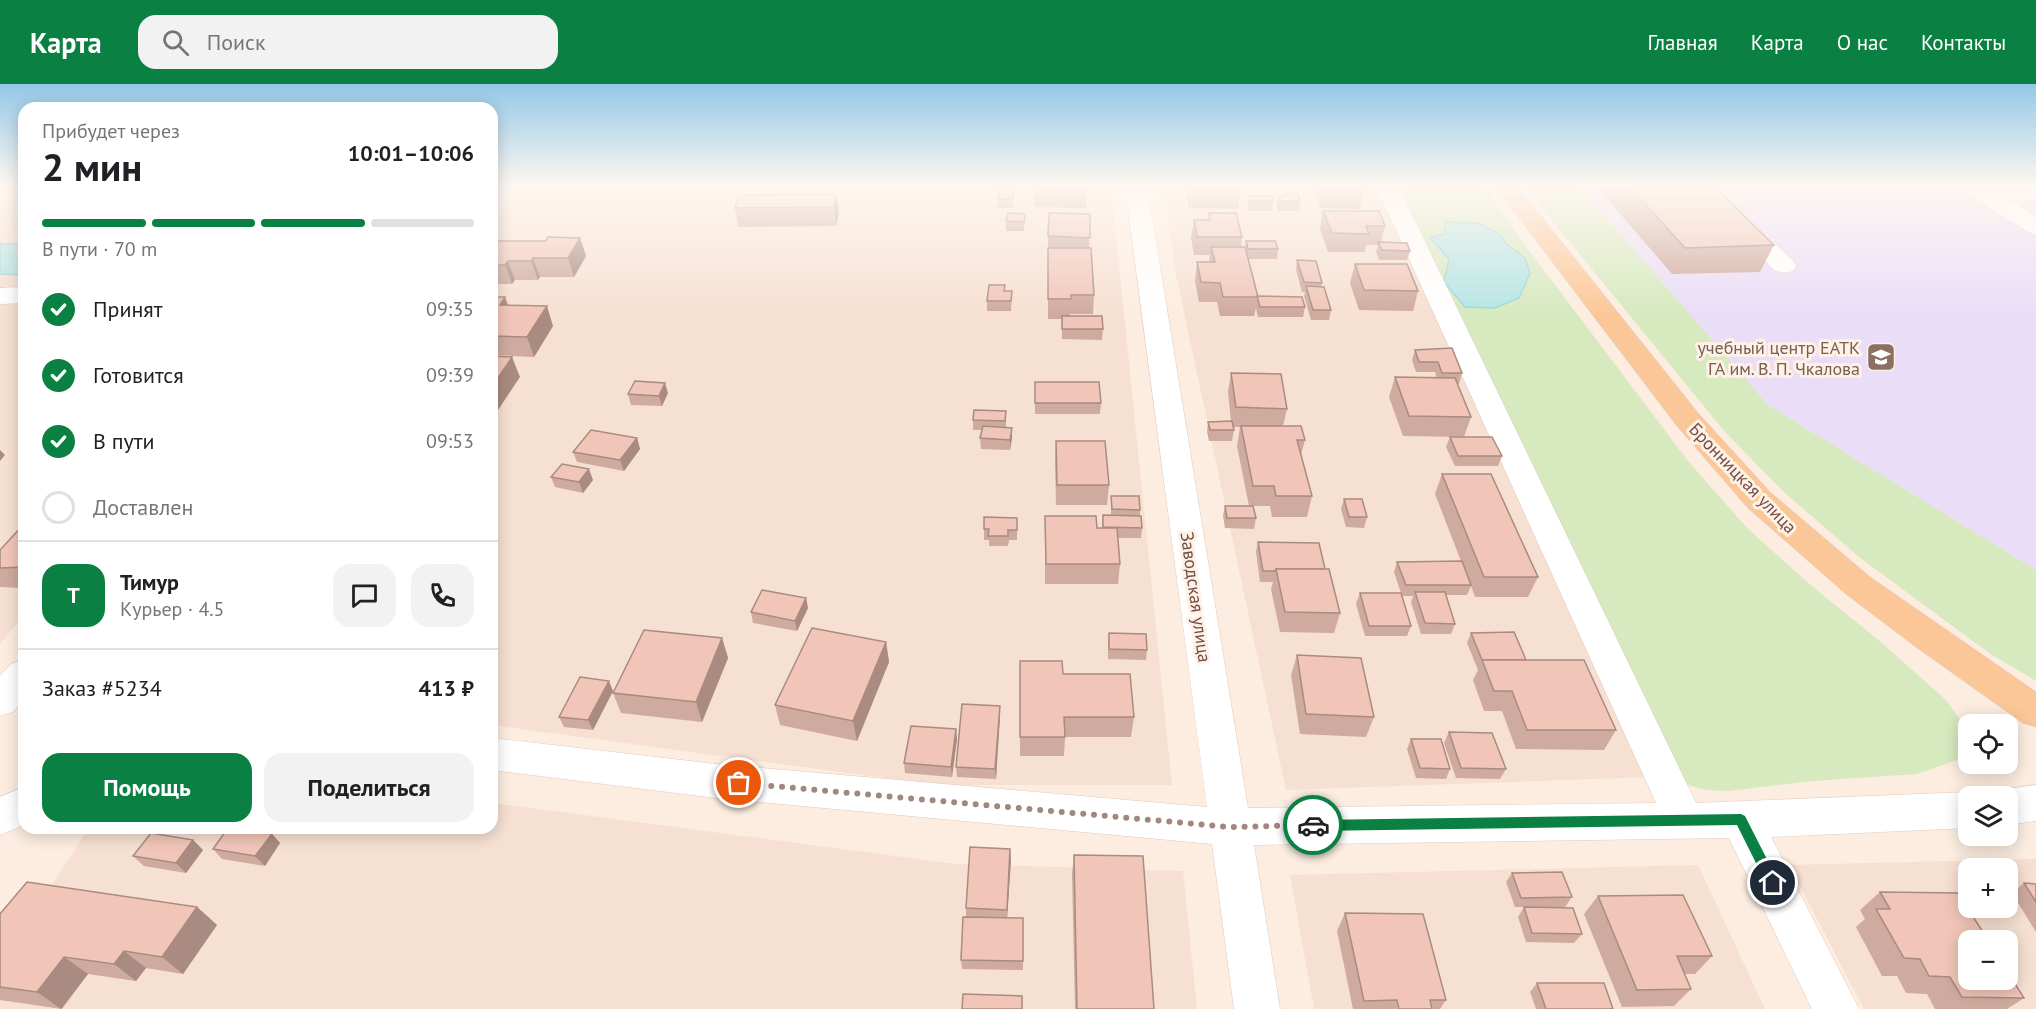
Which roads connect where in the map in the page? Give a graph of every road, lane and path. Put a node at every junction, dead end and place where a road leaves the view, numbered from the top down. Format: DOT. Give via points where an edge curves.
graph roads {
  1 [pos="1142,229"];
  2 [pos="1407,229"];
  3 [pos="1539,229"];
  4 [pos="1746,229"];
  5 [pos="1784,266"];
  6 [pos="18,295"];
  7 [pos="0,296"];
  8 [pos="18,681"];
  9 [pos="0,702"];
  10 [pos="18,704"];
  11 [pos="2036,712"];
  12 [pos="498,755"];
  13 [pos="2036,802"];
  14 [pos="2018,805"];
  15 [pos="18,808"];
  16 [pos="1958,810"];
  17 [pos="0,817"];
  18 [pos="1684,820"];
  19 [pos="1741,820"];
  20 [pos="1230,827"];
  21 [pos="1257,1009"];
  22 [pos="1836,1009"];
  1 -- 20 [label="street, Заводская улица"];
  2 -- 18 [label="street"];
  3 -- 11 [label="main road, Бронницкая улица" via="1689,422 1757,498 1868,592"];
  4 -- 5 [label="street"];
  6 -- 7 [label="street"];
  8 -- 9 [label="street"];
  9 -- 10 [label="street"];
  12 -- 20 [label="street" via="716,782"];
  13 -- 14 [label="street"];
  15 -- 17 [label="street"];
  16 -- 19 [label="street"];
  18 -- 19 [label="street"];
  18 -- 20 [label="street"];
  19 -- 22 [label="street"];
  20 -- 21 [label="street, Заводская улица"];
}
